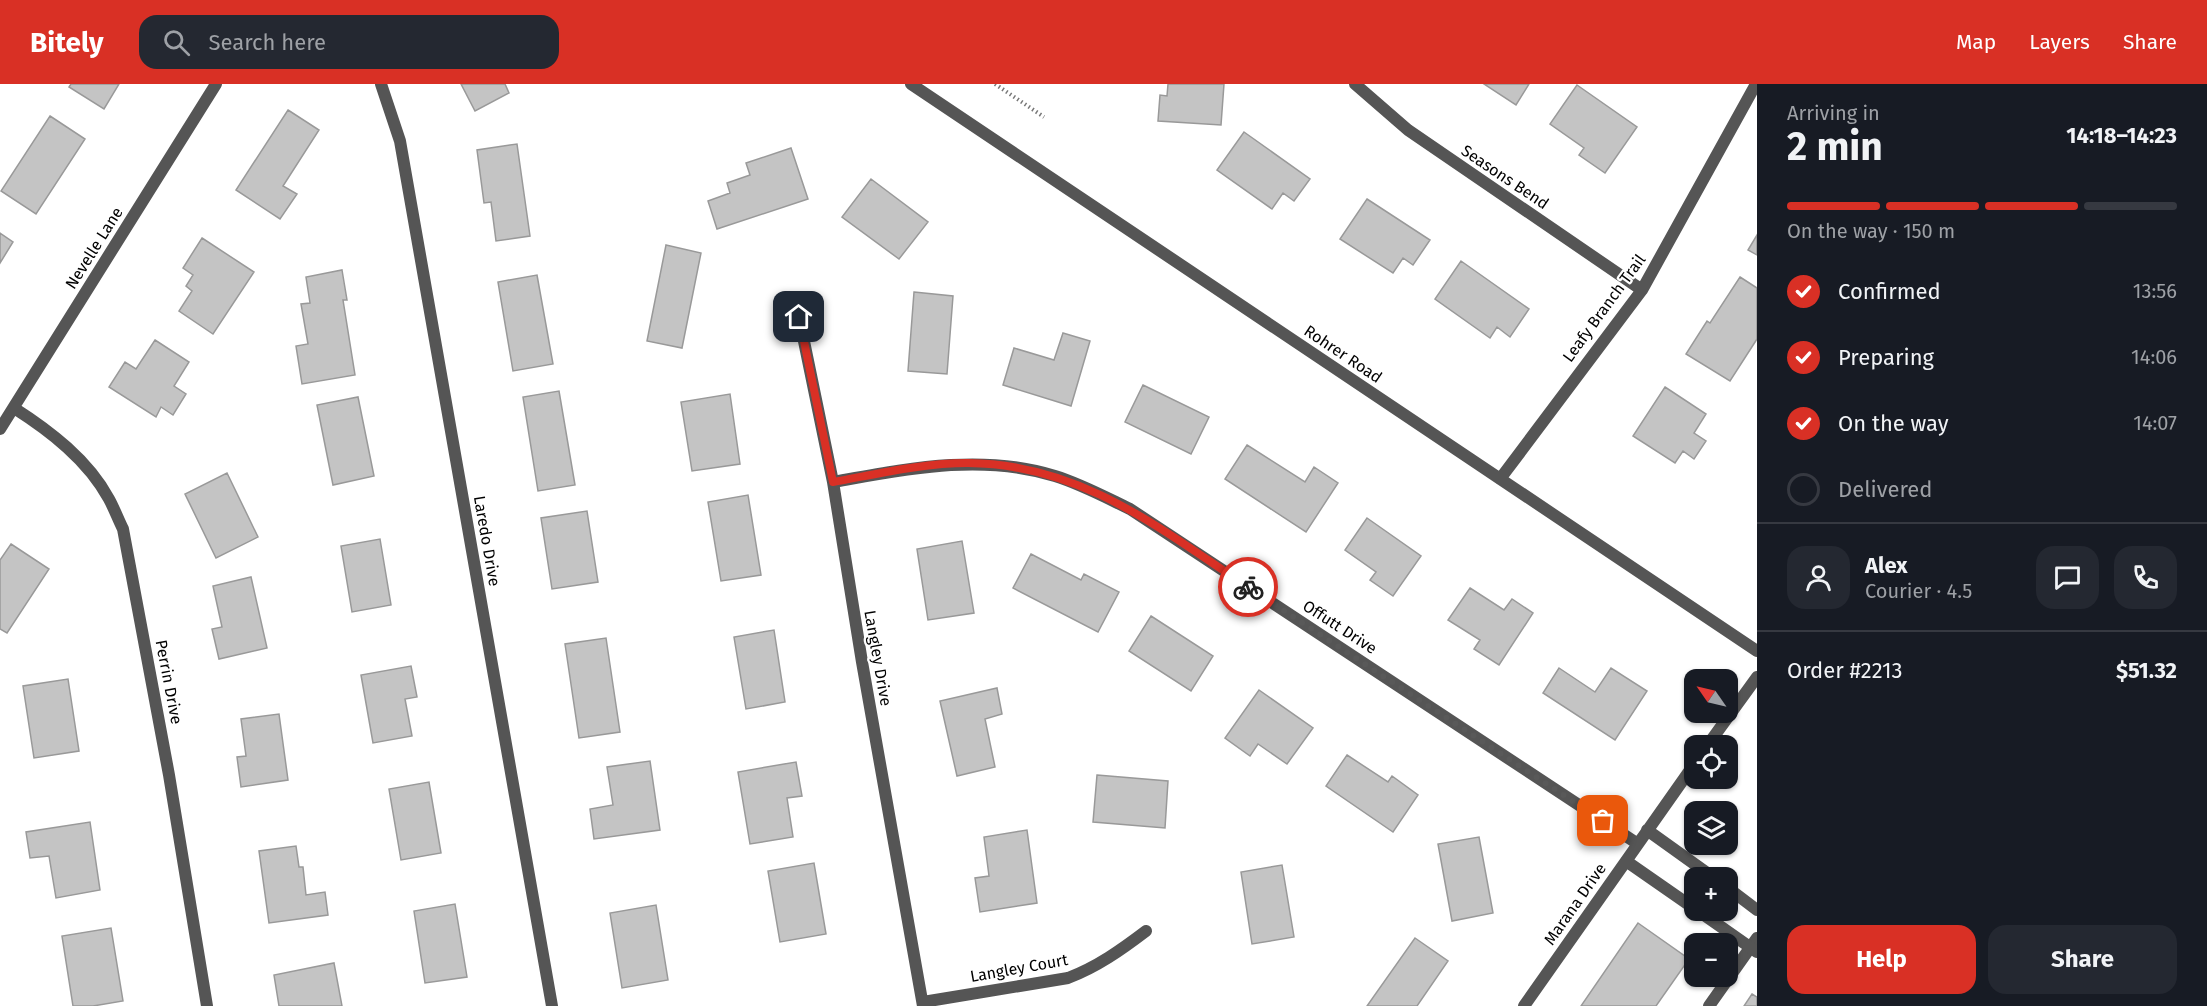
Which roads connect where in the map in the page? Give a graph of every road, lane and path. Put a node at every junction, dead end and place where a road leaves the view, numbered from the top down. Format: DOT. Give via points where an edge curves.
graph roads {
  1 [pos="216,84"];
  2 [pos="381,84"];
  3 [pos="911,84"];
  4 [pos="995,84"];
  5 [pos="1355,84"];
  6 [pos="1756,84"];
  7 [pos="1044,117"];
  8 [pos="1642,290"];
  9 [pos="799,317"];
  10 [pos="14,408"];
  11 [pos="0,429"];
  12 [pos="1500,479"];
  13 [pos="833,482"];
  14 [pos="1757,651"];
  15 [pos="1757,677"];
  16 [pos="1715,735"];
  17 [pos="1684,778"];
  18 [pos="1647,830"];
  19 [pos="1638,844"];
  20 [pos="1626,861"];
  21 [pos="1699,867"];
  22 [pos="1738,895"];
  23 [pos="1684,902"];
  24 [pos="1757,909"];
  25 [pos="1714,921"];
  26 [pos="1146,931"];
  27 [pos="1755,946"];
  28 [pos="923,1004"];
  29 [pos="207,1006"];
  30 [pos="552,1006"];
  31 [pos="1524,1006"];
  32 [pos="1708,1006"];
  1 -- 10 [label="street, Nevelle Lane"];
  2 -- 30 [label="street, Laredo Drive" via="400,141"];
  3 -- 12 [label="street, Rohrer Road"];
  4 -- 7 [label="path"];
  5 -- 8 [label="street, Seasons Bend" via="1408,130"];
  6 -- 8 [label="street, Leafy Branch Trail"];
  8 -- 12 [label="street, Leafy Branch Trail"];
  9 -- 13 [label="street, Langley Drive"];
  10 -- 11 [label="street, Nevelle Lane"];
  10 -- 29 [label="street, Perrin Drive" via="60,441 88,470 109,498 123,529"];
  12 -- 14 [label="street, Rohrer Road"];
  13 -- 19 [label="street, Offutt Drive" via="968,463 1053,475 1090,489 1130,509"];
  13 -- 28 [label="street, Langley Drive"];
  15 -- 16 [label="street"];
  17 -- 18 [label="street, Marana Drive"];
  18 -- 19 [label="street, Marana Drive"];
  18 -- 21 [label="street"];
  19 -- 20 [label="street, Marana Drive"];
  20 -- 23 [label="street"];
  20 -- 31 [label="street, Marana Drive"];
  22 -- 24 [label="street"];
  25 -- 27 [label="street"];
  26 -- 28 [label="street, Langley Court" via="1104,961 1068,978"];
  27 -- 32 [label="street"];
}
